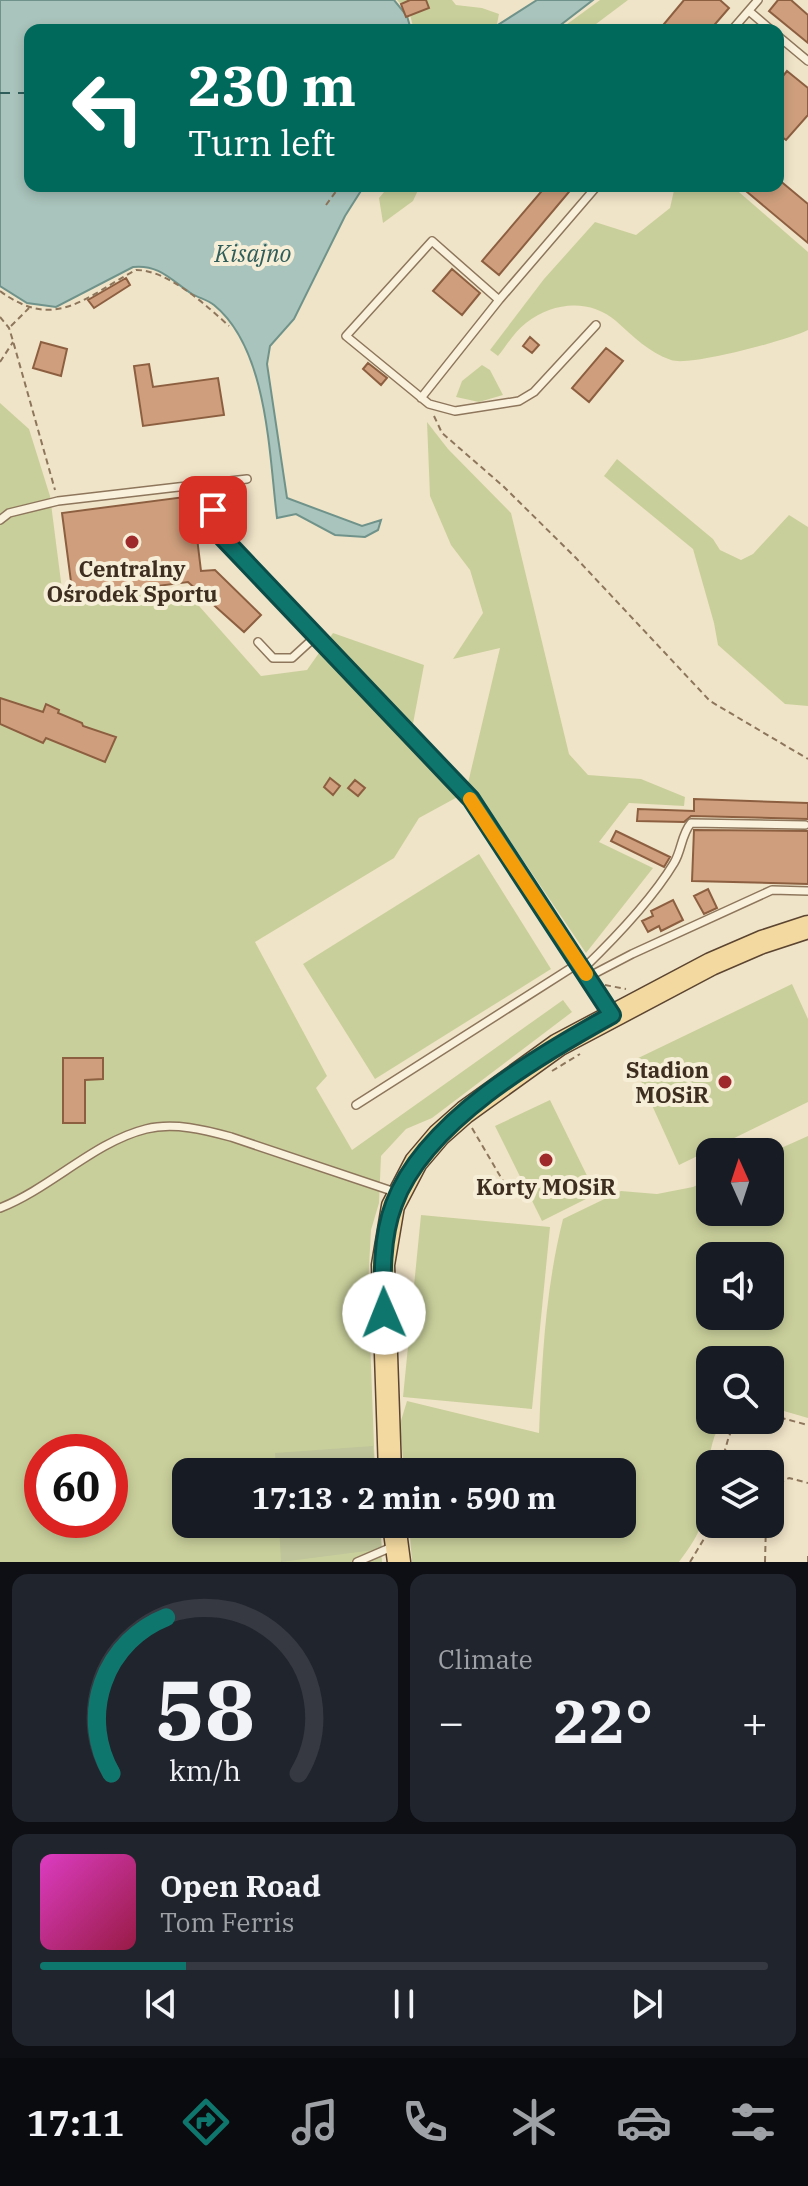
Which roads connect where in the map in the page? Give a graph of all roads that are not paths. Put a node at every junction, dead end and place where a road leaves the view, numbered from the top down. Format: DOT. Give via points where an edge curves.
graph roads {
  1 [pos="758,0"];
  2 [pos="749,11"];
  3 [pos="737,24"];
  4 [pos="764,24"];
  5 [pos="784,41"];
  6 [pos="808,61"];
  7 [pos="592,192"];
  8 [pos="499,300"];
  9 [pos="596,325"];
  10 [pos="421,398"];
  11 [pos="247,479"];
  12 [pos="208,484"];
  13 [pos="0,520"];
  14 [pos="315,637"];
  15 [pos="258,642"];
  16 [pos="805,825"];
  17 [pos="808,891"];
  18 [pos="808,927"];
  19 [pos="586,971"];
  20 [pos="612,1015"];
  21 [pos="356,1105"];
  22 [pos="398,1193"];
  23 [pos="0,1208"];
  24 [pos="389,1458"];
  25 [pos="396,1544"];
  26 [pos="357,1562"];
  1 -- 2 [label="lane"];
  2 -- 3 [label="lane"];
  2 -- 4 [label="lane"];
  5 -- 6 [label="lane"];
  7 -- 8 [label="lane"];
  8 -- 10 [label="lane"];
  8 -- 10 [label="lane" via="432,241 346,336"];
  9 -- 10 [label="lane" via="550,377 519,401 455,411"];
  11 -- 12 [label="lane"];
  12 -- 13 [label="lane" via="58,501"];
  12 -- 14 [label="lane" via="222,537"];
  14 -- 15 [label="lane" via="292,658 273,658"];
  14 -- 19 [label="lane" via="471,799"];
  16 -- 19 [label="lane" via="691,823 676,861"];
  17 -- 19 [label="lane" via="772,890"];
  18 -- 20 [label="main road" via="711,964"];
  19 -- 20 [label="lane"];
  19 -- 21 [label="lane"];
  20 -- 22 [label="main road" via="558,1045 468,1124 439,1135"];
  22 -- 23 [label="lane" via="231,1137 161,1127 108,1146"];
  22 -- 24 [label="main road" via="388,1223 383,1282"];
  25 -- 26 [label="lane"];
}
